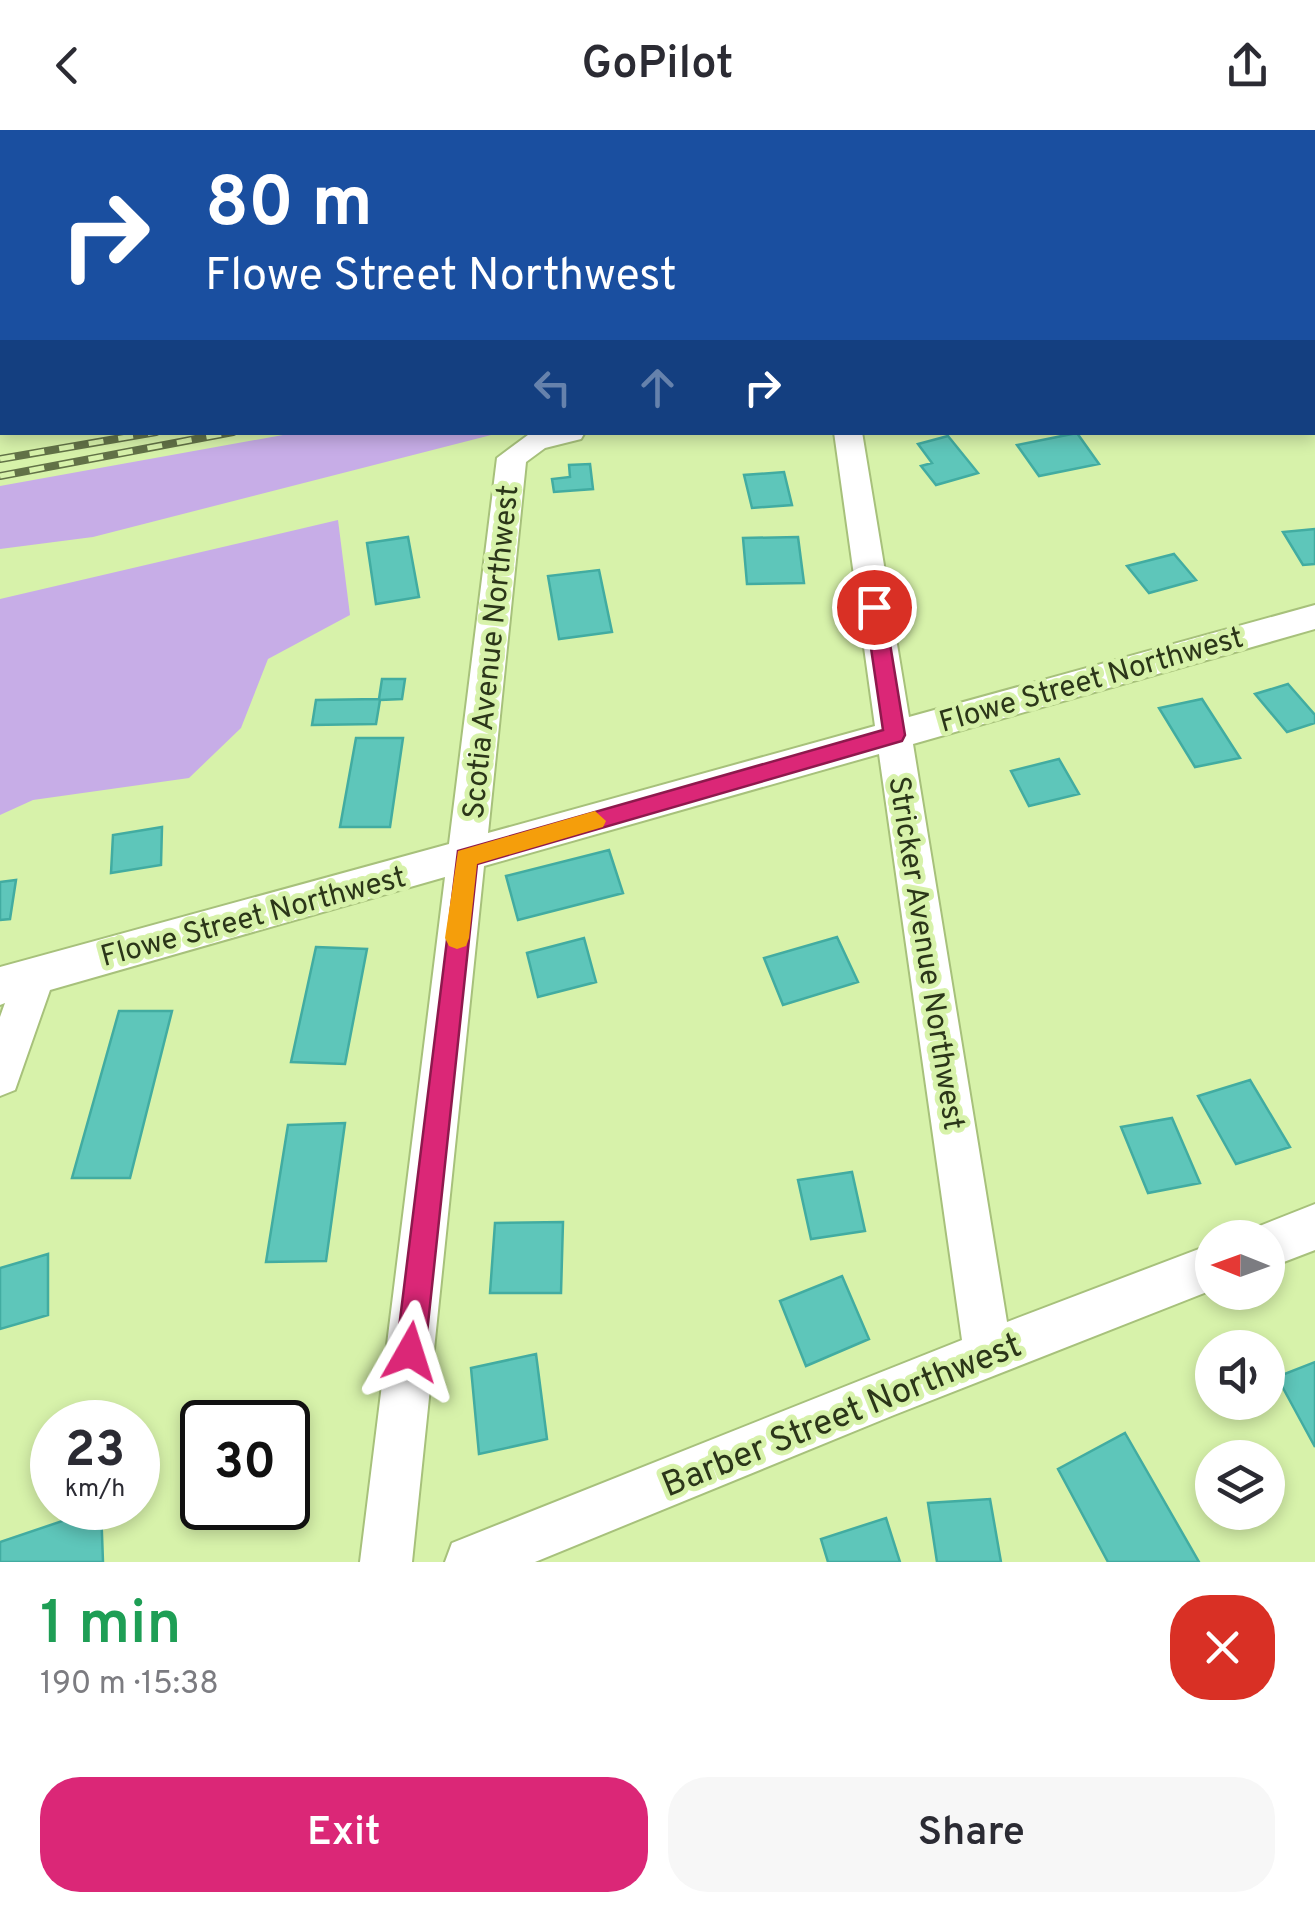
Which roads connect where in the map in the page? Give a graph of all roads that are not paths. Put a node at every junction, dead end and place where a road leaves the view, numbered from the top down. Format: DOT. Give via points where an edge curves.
graph roads {
  1 [pos="559,435"];
  2 [pos="848,435"];
  3 [pos="1315,617"];
  4 [pos="894,735"];
  5 [pos="466,858"];
  6 [pos="18,981"];
  7 [pos="0,1076"];
  8 [pos="1315,1227"];
  9 [pos="1285,1238"];
  10 [pos="1195,1274"];
  11 [pos="988,1354"];
  12 [pos="386,1562"];
  13 [pos="471,1562"];
  1 -- 5 [label="street, Scotia Avenue Northwest" via="535,441 512,458"];
  2 -- 4 [label="street, Stricker Avenue Northwest"];
  3 -- 4 [label="street, Flowe Street Northwest"];
  4 -- 5 [label="street, Flowe Street Northwest"];
  4 -- 11 [label="street, Stricker Avenue Northwest"];
  5 -- 6 [label="street, Flowe Street Northwest"];
  5 -- 12 [label="street, Scotia Avenue Northwest"];
  6 -- 7 [label="street"];
  8 -- 9 [label="street"];
  10 -- 11 [label="street, Barber Street Northwest"];
  11 -- 13 [label="street, Barber Street Northwest"];
}
